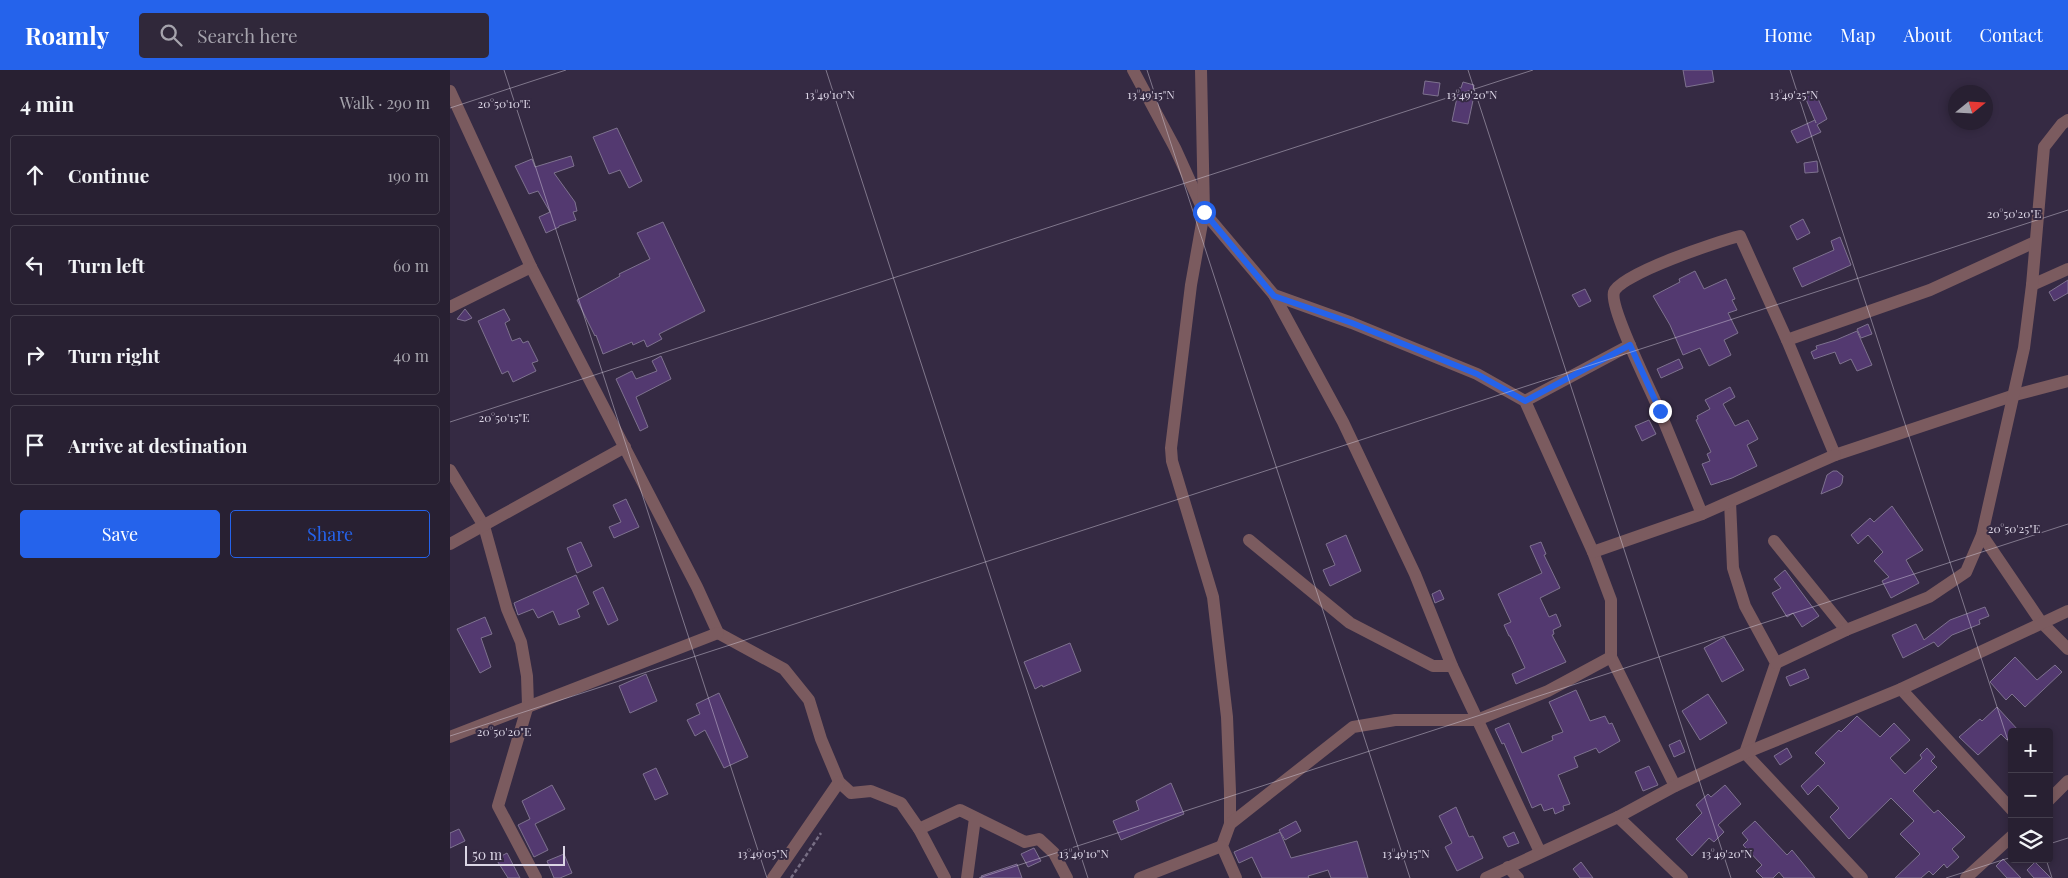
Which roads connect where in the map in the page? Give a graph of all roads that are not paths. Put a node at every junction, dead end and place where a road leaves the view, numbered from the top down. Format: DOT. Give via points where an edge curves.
graph roads {
  1 [pos="1133,70"];
  2 [pos="1201,70"];
  3 [pos="450,91"];
  4 [pos="2068,120"];
  5 [pos="1204,212"];
  6 [pos="2035,242"];
  7 [pos="531,267"];
  8 [pos="2068,269"];
  9 [pos="2032,285"];
  10 [pos="1274,296"];
  11 [pos="450,307"];
  12 [pos="1787,340"];
  13 [pos="1630,345"];
  14 [pos="2068,381"];
  15 [pos="2015,395"];
  16 [pos="1525,401"];
  17 [pos="625,447"];
  18 [pos="1836,455"];
  19 [pos="450,470"];
  20 [pos="1730,502"];
  21 [pos="1702,514"];
  22 [pos="484,526"];
  23 [pos="1982,535"];
  24 [pos="1249,540"];
  25 [pos="1774,541"];
  26 [pos="450,544"];
  27 [pos="1593,552"];
  28 [pos="2068,611"];
  29 [pos="2041,622"];
  30 [pos="1846,630"];
  31 [pos="718,633"];
  32 [pos="2068,649"];
  33 [pos="1612,657"];
  34 [pos="1776,663"];
  35 [pos="1452,666"];
  36 [pos="1901,689"];
  37 [pos="528,705"];
  38 [pos="1478,720"];
  39 [pos="450,737"];
  40 [pos="1745,753"];
  41 [pos="2068,781"];
  42 [pos="839,782"];
  43 [pos="1675,786"];
  44 [pos="2053,796"];
  45 [pos="2008,806"];
  46 [pos="1618,817"];
  47 [pos="975,818"];
  48 [pos="1230,824"];
  49 [pos="919,829"];
  50 [pos="2008,840"];
  51 [pos="1222,846"];
  52 [pos="1540,852"];
  53 [pos="1508,867"];
  54 [pos="536,878"];
  55 [pos="773,878"];
  56 [pos="945,878"];
  57 [pos="967,878"];
  58 [pos="1067,878"];
  59 [pos="1140,878"];
  60 [pos="1236,878"];
  61 [pos="1486,878"];
  62 [pos="1518,878"];
  63 [pos="1682,878"];
  64 [pos="1862,878"];
  65 [pos="1966,878"];
  1 -- 5 [label="street" via="1175,148"];
  2 -- 5 [label="street"];
  3 -- 7 [label="street"];
  4 -- 6 [label="street" via="2044,147"];
  5 -- 10 [label="street"];
  5 -- 48 [label="street" via="1191,286 1171,455 1213,597 1227,717"];
  6 -- 9 [label="street"];
  6 -- 12 [label="street" via="1930,290"];
  7 -- 11 [label="street"];
  7 -- 17 [label="street"];
  8 -- 9 [label="street"];
  9 -- 15 [label="street"];
  10 -- 16 [label="street" via="1352,323 1477,374"];
  10 -- 35 [label="street" via="1363,462 1416,574"];
  12 -- 13 [label="street" via="1740,236 1689,252 1618,285 1613,293 1614,302"];
  12 -- 18 [label="street"];
  13 -- 16 [label="street"];
  13 -- 21 [label="street"];
  14 -- 15 [label="street"];
  15 -- 18 [label="street"];
  15 -- 23 [label="street"];
  16 -- 27 [label="street"];
  17 -- 22 [label="street"];
  17 -- 31 [label="street"];
  18 -- 20 [label="street"];
  19 -- 22 [label="street"];
  20 -- 21 [label="street"];
  20 -- 34 [label="street" via="1733,568 1745,606"];
  21 -- 27 [label="street"];
  22 -- 26 [label="street"];
  22 -- 37 [label="street" via="507,609 521,642"];
  23 -- 29 [label="street"];
  23 -- 30 [label="street" via="1966,572 1929,597"];
  24 -- 35 [label="street" via="1350,623 1433,666"];
  25 -- 30 [label="street"];
  27 -- 33 [label="street" via="1611,600"];
  28 -- 29 [label="street"];
  29 -- 32 [label="street"];
  29 -- 36 [label="street"];
  30 -- 34 [label="street"];
  31 -- 37 [label="street"];
  31 -- 42 [label="street" via="784,669 803,692 809,700"];
  33 -- 38 [label="street" via="1548,691"];
  33 -- 43 [label="street"];
  34 -- 40 [label="street"];
  35 -- 38 [label="street"];
  36 -- 40 [label="street"];
  36 -- 45 [label="street"];
  37 -- 39 [label="street"];
  37 -- 54 [label="street" via="498,806"];
  38 -- 48 [label="street" via="1395,720 1353,727"];
  38 -- 52 [label="street"];
  40 -- 43 [label="street"];
  40 -- 64 [label="street"];
  41 -- 44 [label="street"];
  42 -- 49 [label="street" via="851,793 871,791 901,803"];
  42 -- 55 [label="street"];
  43 -- 46 [label="street"];
  46 -- 52 [label="street"];
  46 -- 63 [label="street"];
  47 -- 49 [label="street" via="960,810"];
  47 -- 57 [label="street"];
  47 -- 58 [label="street" via="1025,842 1039,839 1054,854"];
  48 -- 51 [label="street"];
  49 -- 56 [label="street"];
  50 -- 65 [label="street"];
  51 -- 59 [label="street"];
  51 -- 60 [label="street"];
  52 -- 53 [label="street"];
  53 -- 61 [label="street"];
  53 -- 62 [label="street"];
}
